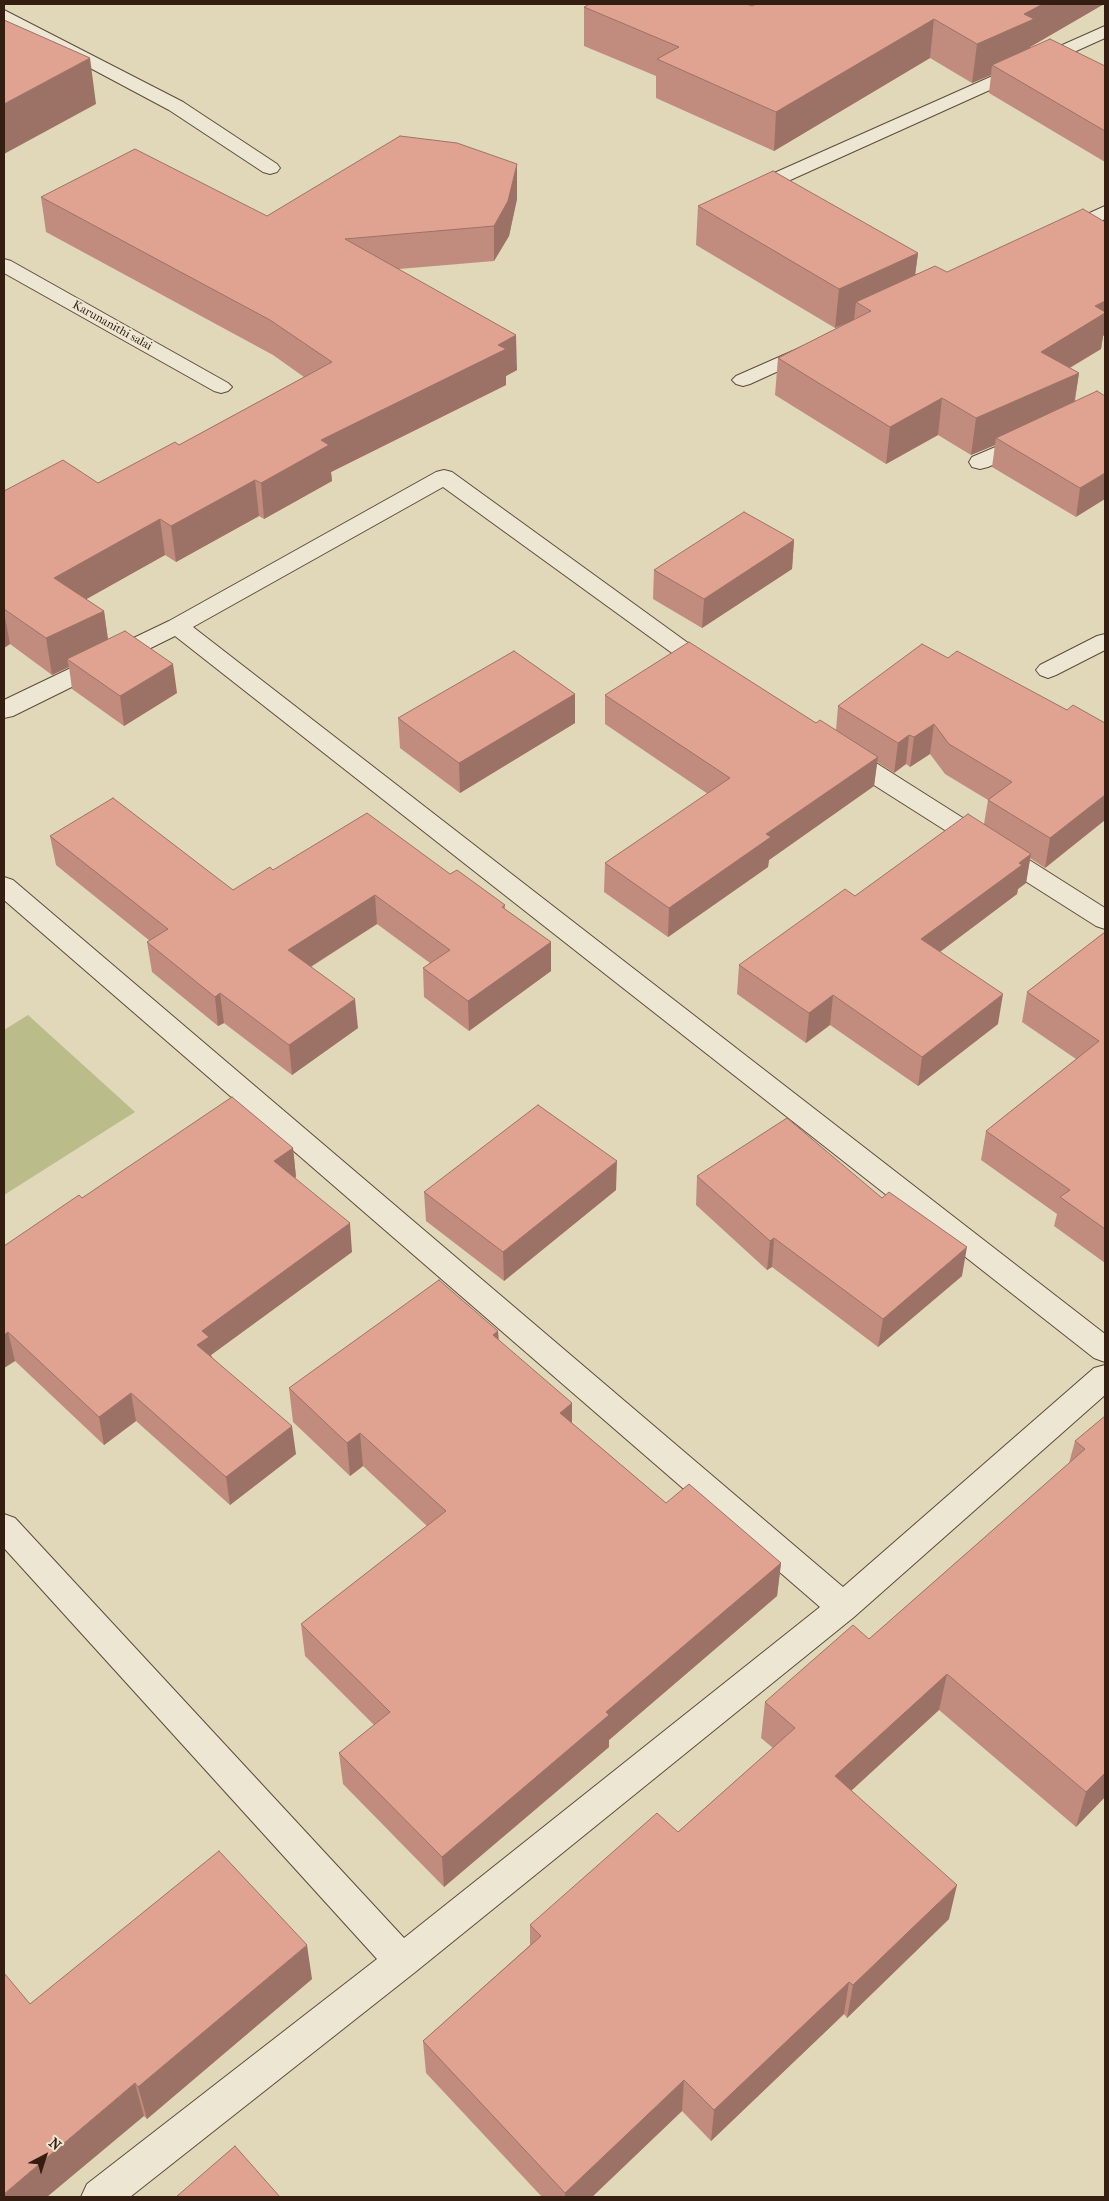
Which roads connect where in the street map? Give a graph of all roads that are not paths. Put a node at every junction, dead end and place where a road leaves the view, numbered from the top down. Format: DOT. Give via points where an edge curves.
graph roads {
  1 [pos="4,15"];
  2 [pos="1105,31"];
  3 [pos="270,168"];
  4 [pos="770,182"];
  5 [pos="1105,212"];
  6 [pos="1042,242"];
  7 [pos="4,265"];
  8 [pos="825,342"];
  9 [pos="743,380"];
  10 [pos="221,387"];
  11 [pos="1043,433"];
  12 [pos="980,462"];
  13 [pos="177,626"];
  14 [pos="1105,640"];
  15 [pos="1048,670"];
  16 [pos="726,679"];
  17 [pos="4,710"];
  18 [pos="827,744"];
  19 [pos="4,886"];
  20 [pos="1105,920"];
  21 [pos="1105,1350"];
  22 [pos="1105,1377"];
  23 [pos="4,1527"];
  24 [pos="843,1607"];
  25 [pos="402,1961"];
  26 [pos="100,2197"];
  1 -- 3 [label="street" via="176,106"];
  2 -- 4 [label="street"];
  5 -- 6 [label="street"];
  7 -- 10 [label="street, Karunanithi salai"];
  8 -- 9 [label="street"];
  11 -- 12 [label="street"];
  13 -- 16 [label="street" via="444,477"];
  13 -- 17 [label="street"];
  13 -- 21 [label="street"];
  14 -- 15 [label="street"];
  18 -- 20 [label="street"];
  19 -- 24 [label="street"];
  22 -- 24 [label="street"];
  23 -- 25 [label="street"];
  24 -- 25 [label="street"];
  25 -- 26 [label="street"];
}
